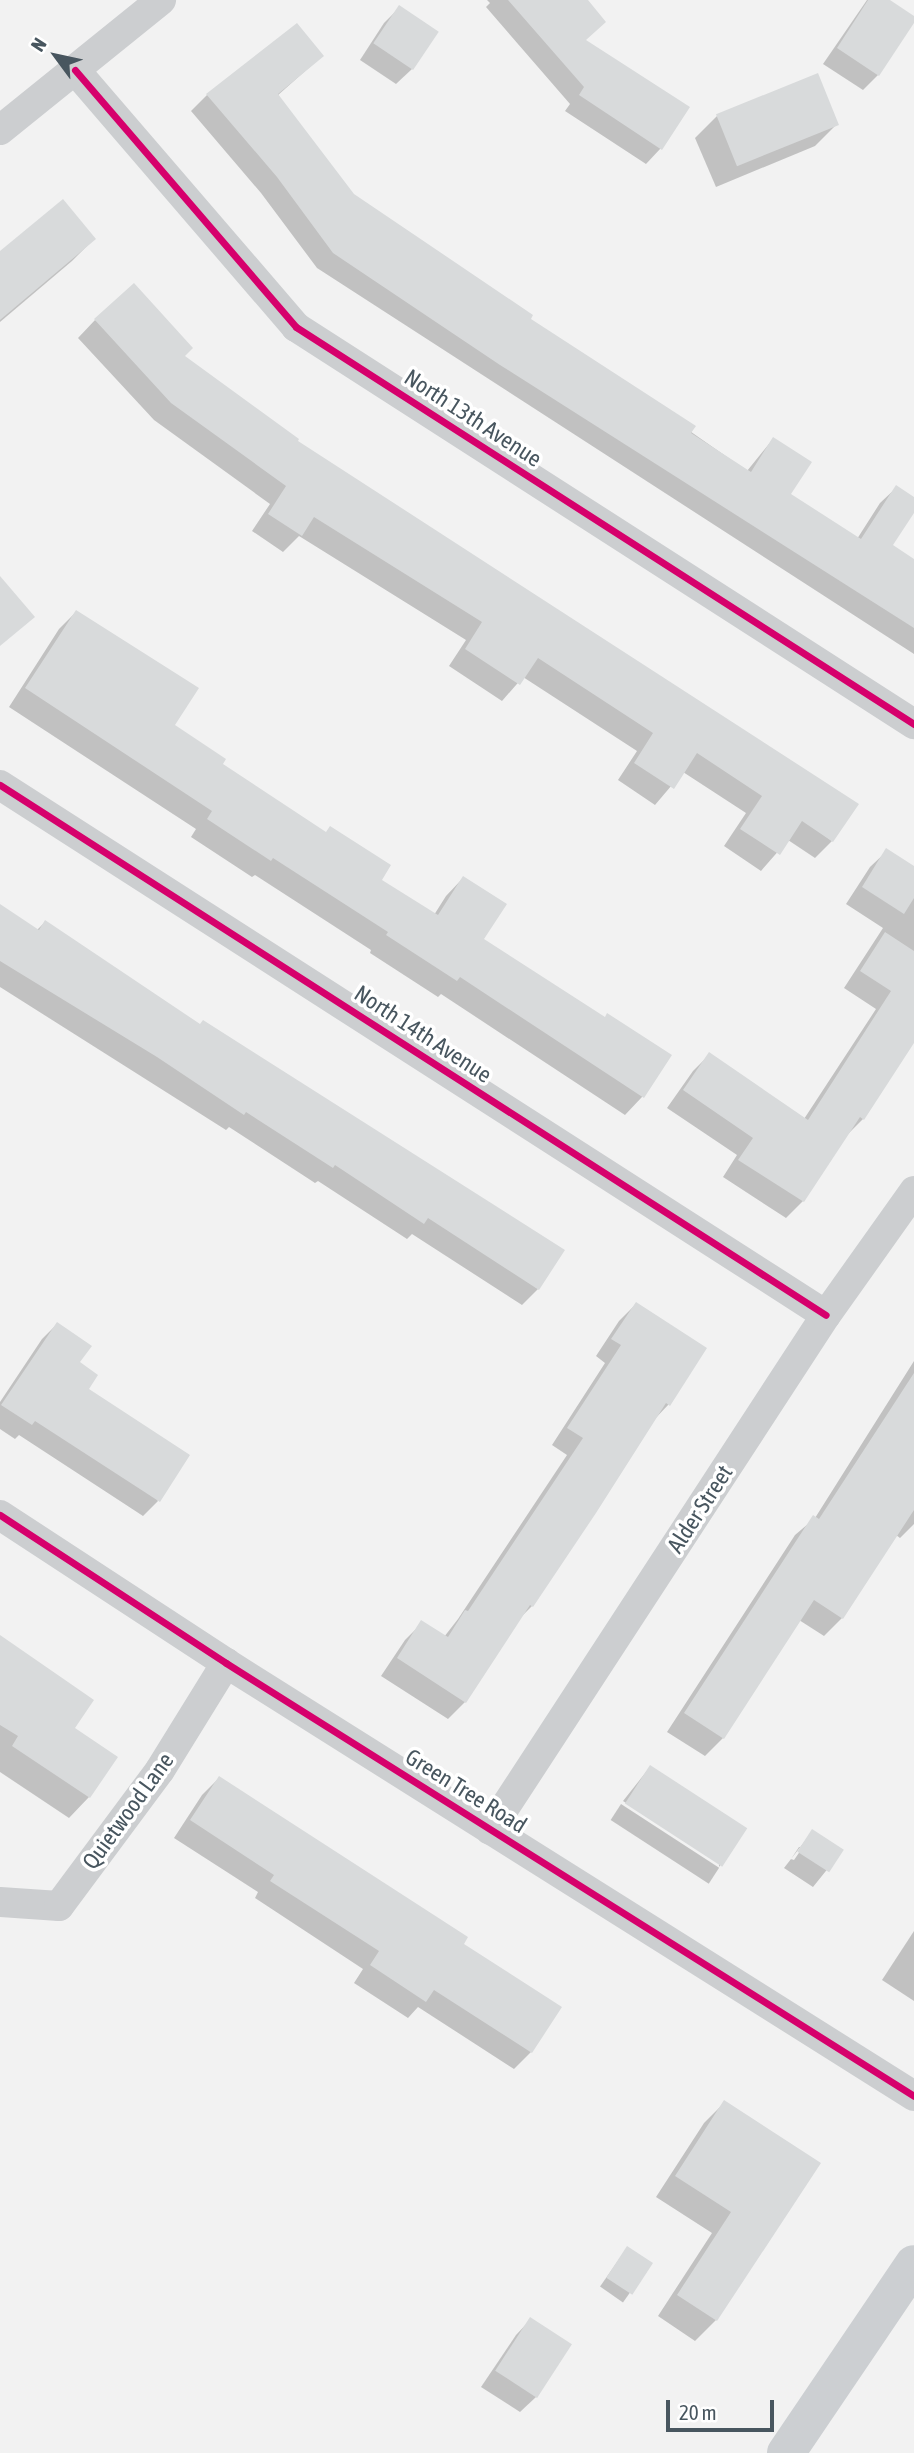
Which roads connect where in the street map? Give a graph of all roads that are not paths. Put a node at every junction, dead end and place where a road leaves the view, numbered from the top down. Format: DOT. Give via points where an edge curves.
graph roads {
  1 [pos="160,0"];
  2 [pos="75,70"];
  3 [pos="0,130"];
  4 [pos="914,724"];
  5 [pos="0,785"];
  6 [pos="914,1191"];
  7 [pos="826,1315"];
  8 [pos="0,1515"];
  9 [pos="226,1663"];
  10 [pos="490,1829"];
  11 [pos="0,1902"];
  12 [pos="914,2096"];
  13 [pos="914,2264"];
  14 [pos="786,2453"];
  1 -- 2 [label="street"];
  2 -- 3 [label="street"];
  2 -- 4 [label="street, North 13th Avenue" via="296,327"];
  5 -- 7 [label="street, North 14th Avenue"];
  6 -- 7 [label="street, Alder Street"];
  7 -- 10 [label="street, Alder Street"];
  8 -- 9 [label="street, Green Tree Road"];
  9 -- 10 [label="street, Green Tree Road"];
  9 -- 11 [label="street, Quietwood Lane" via="160,1770 59,1906"];
  10 -- 12 [label="street, Green Tree Road"];
  13 -- 14 [label="street"];
}
